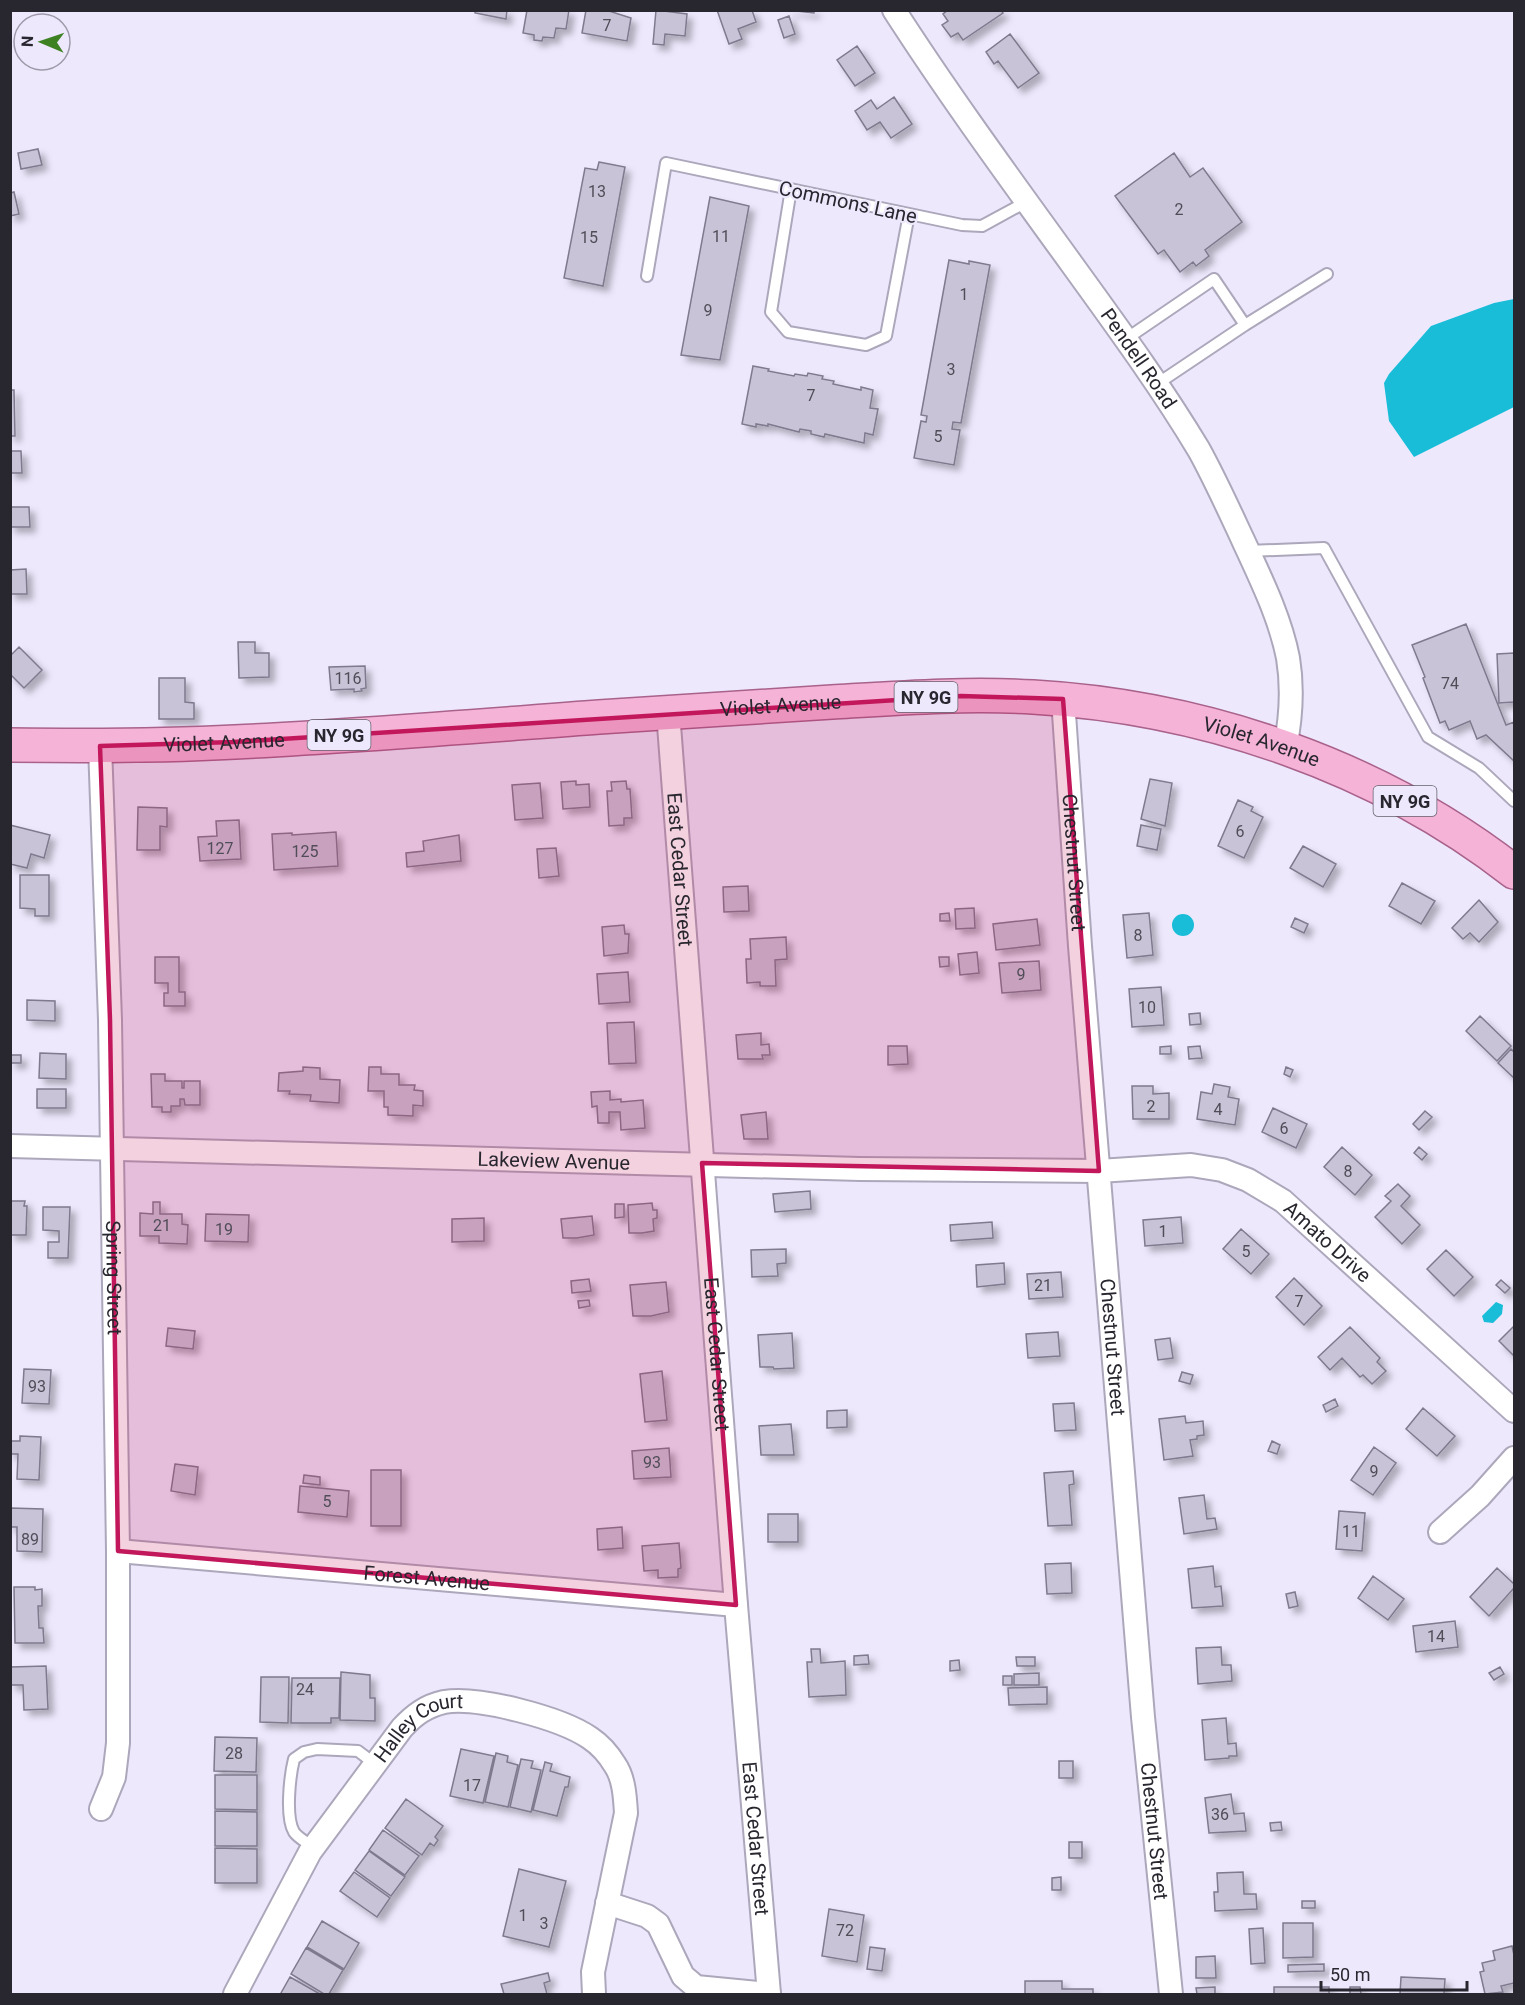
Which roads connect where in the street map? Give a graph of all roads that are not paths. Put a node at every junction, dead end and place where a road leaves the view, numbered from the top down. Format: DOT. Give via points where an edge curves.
graph roads {
  1 [pos="894,10"];
  2 [pos="791,189"];
  3 [pos="1026,202"];
  4 [pos="909,214"];
  5 [pos="1327,274"];
  6 [pos="647,276"];
  7 [pos="1245,325"];
  8 [pos="1126,339"];
  9 [pos="1157,384"];
  10 [pos="1248,551"];
  11 [pos="1063,699"];
  12 [pos="668,712"];
  13 [pos="10,745"];
  14 [pos="100,746"];
  15 [pos="1285,748"];
  16 [pos="1515,801"];
  17 [pos="1508,864"];
  18 [pos="10,1146"];
  19 [pos="112,1149"];
  20 [pos="702,1163"];
  21 [pos="1099,1171"];
  22 [pos="1515,1411"];
  23 [pos="1515,1458"];
  24 [pos="1440,1532"];
  25 [pos="118,1551"];
  26 [pos="736,1605"];
  27 [pos="375,1764"];
  28 [pos="101,1809"];
  29 [pos="313,1847"];
  30 [pos="607,1903"];
  31 [pos="234,1995"];
  32 [pos="594,1995"];
  33 [pos="769,1995"];
  34 [pos="1171,1995"];
  1 -- 3 [label="street, Pendell Road"];
  2 -- 4 [label="lane, Commons Lane"];
  2 -- 4 [label="lane" via="771,312 788,332 866,345 886,336"];
  2 -- 6 [label="lane, Commons Lane" via="666,163"];
  3 -- 4 [label="lane, Commons Lane" via="982,226"];
  3 -- 8 [label="street, Pendell Road"];
  5 -- 7 [label="lane"];
  7 -- 8 [label="lane" via="1214,279"];
  7 -- 9 [label="lane"];
  8 -- 9 [label="street, Pendell Road"];
  9 -- 10 [label="street, Pendell Road" via="1200,453"];
  10 -- 15 [label="street, Pendell Road" via="1288,657 1291,709"];
  10 -- 16 [label="lane" via="1324,548 1428,737 1479,768"];
  11 -- 12 [label="main road, Violet Avenue / NY 9G" via="961,696"];
  11 -- 15 [label="main road, Violet Avenue / NY 9G" via="1174,717"];
  11 -- 21 [label="street, Chestnut Street"];
  12 -- 14 [label="main road, Violet Avenue / NY 9G" via="234,742"];
  12 -- 20 [label="street, East Cedar Street"];
  13 -- 14 [label="main road, Violet Avenue / NY 9G"];
  14 -- 19 [label="street, Spring Street"];
  15 -- 17 [label="main road, Violet Avenue / NY 9G" via="1402,800"];
  18 -- 19 [label="street, Lakeview Avenue"];
  19 -- 20 [label="street, Lakeview Avenue"];
  19 -- 25 [label="street, Spring Street"];
  20 -- 21 [label="street, Lakeview Avenue"];
  20 -- 26 [label="street, East Cedar Street"];
  21 -- 22 [label="street, Amato Drive" via="1191,1165 1222,1170 1248,1180 1312,1226"];
  21 -- 34 [label="street, Chestnut Street" via="1147,1763"];
  23 -- 24 [label="street"];
  25 -- 26 [label="street, Forest Avenue"];
  25 -- 28 [label="street, Spring Street" via="118,1743 114,1777"];
  26 -- 33 [label="street, East Cedar Street"];
  27 -- 29 [label="street, Halley Court"];
  27 -- 29 [label="lane" via="358,1751 348,1750 317,1749 294,1759 290,1772 290,1821 295,1833"];
  27 -- 30 [label="street, Halley Court" via="415,1714 444,1702 492,1704 563,1725 591,1738 617,1767 625,1792 626,1813"];
  29 -- 31 [label="street, Halley Court"];
  30 -- 32 [label="street, Halley Court" via="593,1972"];
  30 -- 33 [label="street" via="647,1916 658,1924 683,1976 696,1987"];
}
